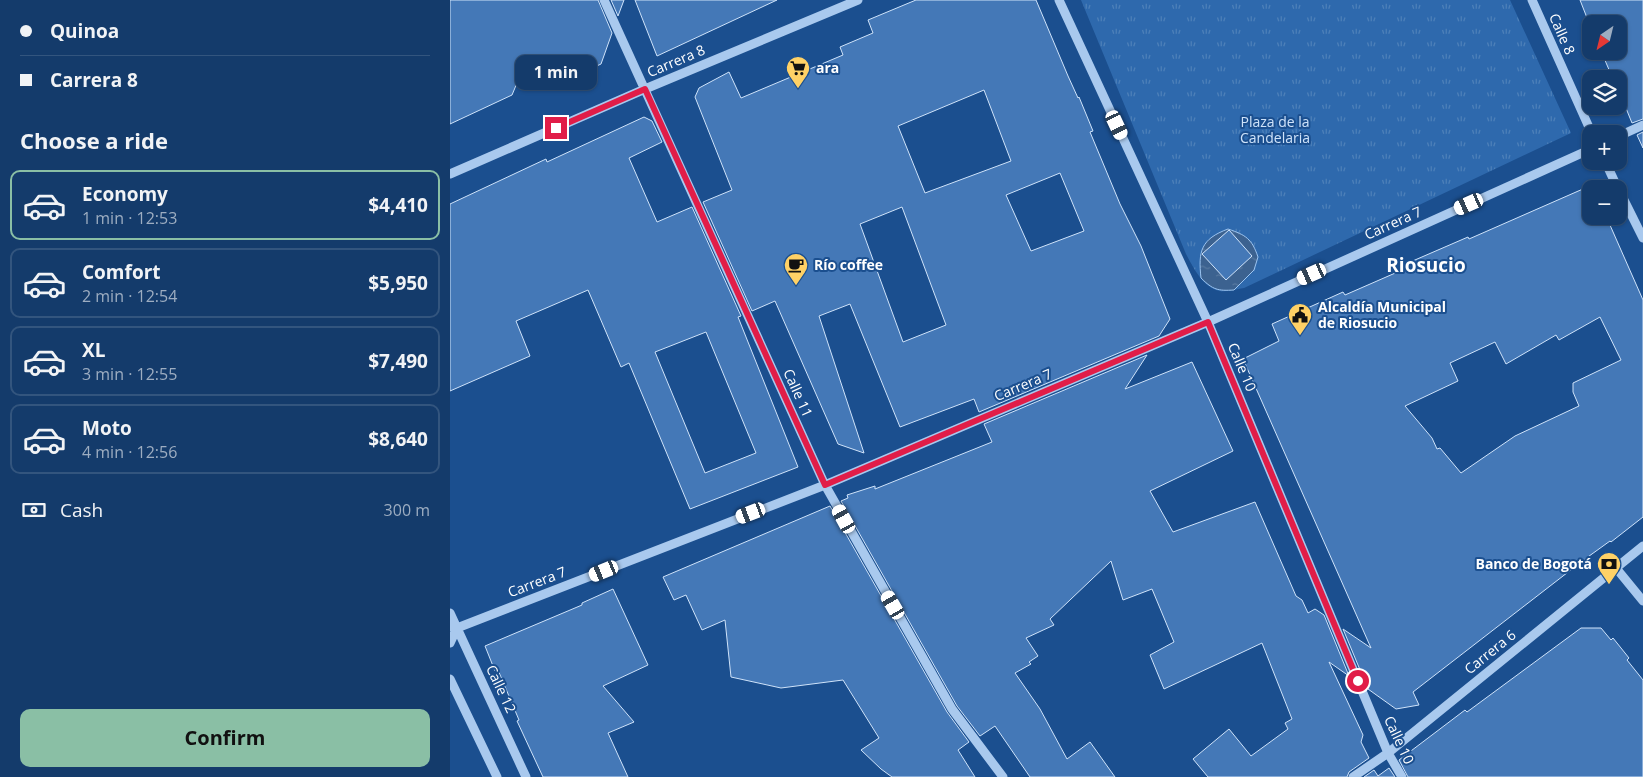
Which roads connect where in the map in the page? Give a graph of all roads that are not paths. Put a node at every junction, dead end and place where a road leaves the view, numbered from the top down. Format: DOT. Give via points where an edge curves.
graph roads {
  1 [pos="604,0"];
  2 [pos="858,0"];
  3 [pos="1059,0"];
  4 [pos="1532,0"];
  5 [pos="645,89"];
  6 [pos="1588,125"];
  7 [pos="1643,125"];
  8 [pos="1627,132"];
  9 [pos="1582,153"];
  10 [pos="450,174"];
  11 [pos="1627,205"];
  12 [pos="1643,238"];
  13 [pos="1208,322"];
  14 [pos="825,485"];
  15 [pos="1643,546"];
  16 [pos="1616,568"];
  17 [pos="1643,601"];
  18 [pos="450,613"];
  19 [pos="454,628"];
  20 [pos="450,643"];
  21 [pos="450,679"];
  22 [pos="1388,752"];
  23 [pos="497,777"];
  24 [pos="526,777"];
  25 [pos="1003,777"];
  26 [pos="1353,777"];
  27 [pos="1402,777"];
  1 -- 5 [label="street, Calle 11"];
  2 -- 5 [label="street, Carrera 8"];
  3 -- 13 [label="street, Calle 10"];
  4 -- 6 [label="street, Calle 8"];
  5 -- 10 [label="street, Carrera 8"];
  5 -- 14 [label="street, Calle 11"];
  7 -- 8 [label="street"];
  9 -- 13 [label="street, Carrera 7"];
  11 -- 12 [label="street"];
  13 -- 14 [label="street, Carrera 7"];
  13 -- 22 [label="street, Calle 10"];
  14 -- 19 [label="street, Carrera 7"];
  14 -- 25 [label="street, Calle 11" via="952,709"];
  15 -- 16 [label="street, Carrera 6"];
  16 -- 17 [label="street"];
  16 -- 22 [label="street, Carrera 6"];
  18 -- 19 [label="street, Calle 12"];
  19 -- 20 [label="street"];
  19 -- 24 [label="street, Calle 12"];
  21 -- 23 [label="street"];
  22 -- 26 [label="street, Carrera 6"];
  22 -- 27 [label="street, Calle 10"];
}
